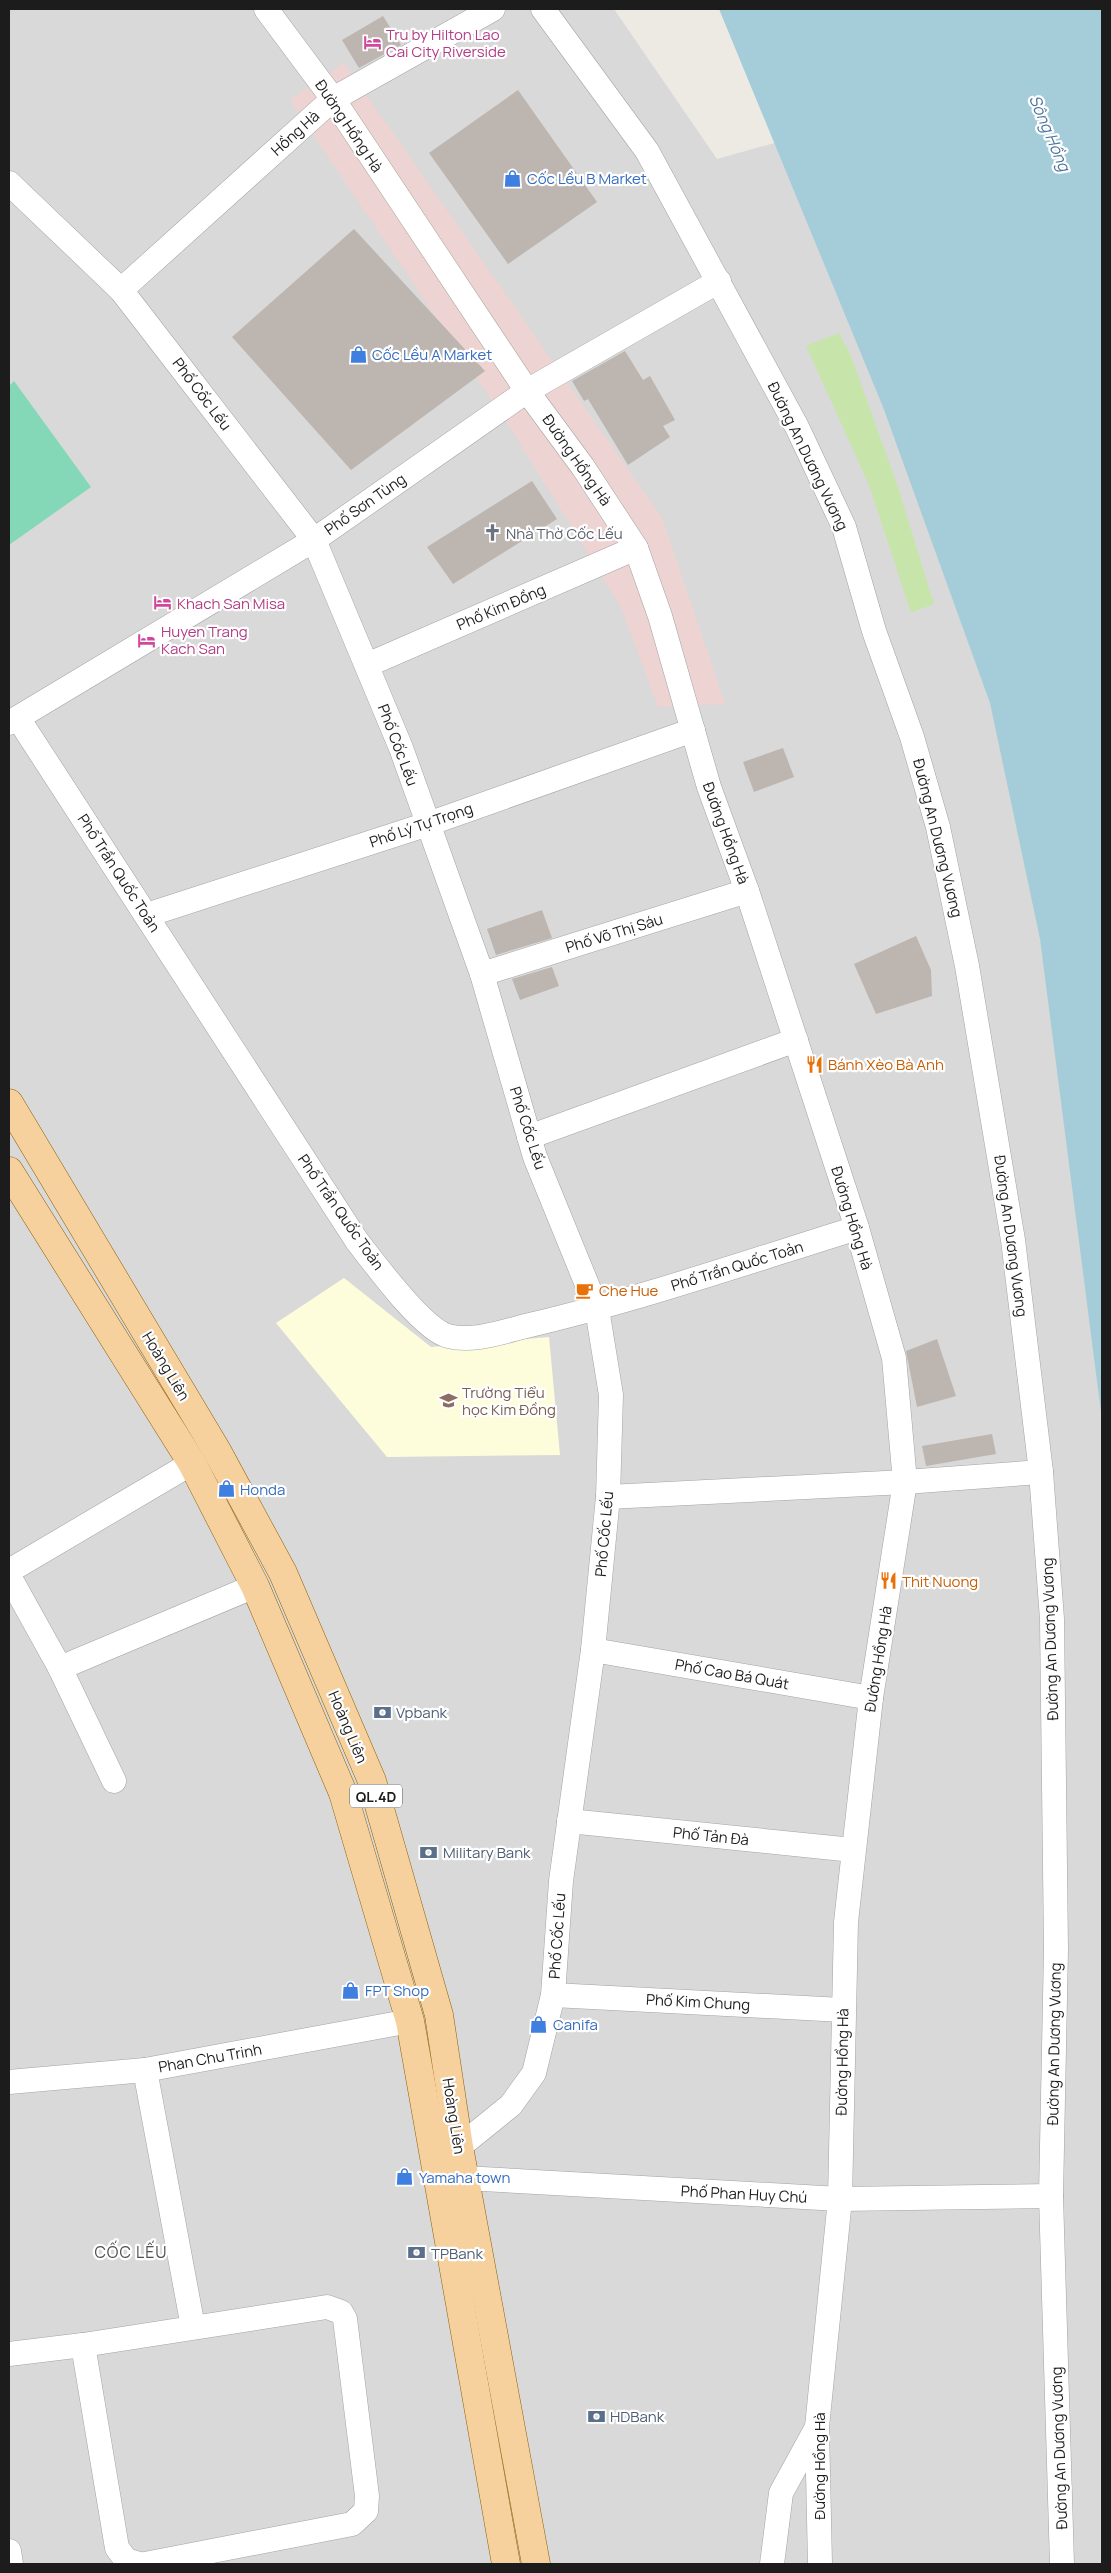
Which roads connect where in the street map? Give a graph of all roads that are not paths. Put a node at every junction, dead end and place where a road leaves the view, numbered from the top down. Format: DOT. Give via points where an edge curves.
graph roads {
  1 [pos="266,9"];
  2 [pos="493,9"];
  3 [pos="543,9"];
  4 [pos="333,100"];
  5 [pos="9,182"];
  6 [pos="719,281"];
  7 [pos="121,290"];
  8 [pos="527,390"];
  9 [pos="314,540"];
  10 [pos="636,548"];
  11 [pos="367,665"];
  12 [pos="13,721"];
  13 [pos="693,730"];
  14 [pos="428,824"];
  15 [pos="747,891"];
  16 [pos="147,915"];
  17 [pos="482,974"];
  18 [pos="796,1040"];
  19 [pos="9,1103"];
  20 [pos="529,1137"];
  21 [pos="46,1166"];
  22 [pos="11,1181"];
  23 [pos="857,1228"];
  24 [pos="597,1309"];
  25 [pos="217,1451"];
  26 [pos="192,1463"];
  27 [pos="1041,1472"];
  28 [pos="905,1482"];
  29 [pos="608,1497"];
  30 [pos="9,1571"];
  31 [pos="9,1576"];
  32 [pos="255,1586"];
  33 [pos="593,1650"];
  34 [pos="60,1668"];
  35 [pos="871,1698"];
  36 [pos="114,1781"];
  37 [pos="569,1821"];
  38 [pos="853,1850"];
  39 [pos="553,1995"];
  40 [pos="843,2010"];
  41 [pos="439,2015"];
  42 [pos="410,2021"];
  43 [pos="145,2070"];
  44 [pos="9,2082"];
  45 [pos="446,2149"];
  46 [pos="451,2179"];
  47 [pos="1050,2196"];
  48 [pos="840,2200"];
  49 [pos="193,2327"];
  50 [pos="83,2345"];
  51 [pos="9,2354"];
  52 [pos="817,2427"];
  53 [pos="9,2551"];
  54 [pos="10,2564"];
  55 [pos="139,2564"];
  56 [pos="145,2564"];
  57 [pos="506,2564"];
  58 [pos="536,2564"];
  59 [pos="772,2564"];
  60 [pos="820,2564"];
  61 [pos="1062,2564"];
  1 -- 4 [label="street, Đường Hồng Hà"];
  2 -- 4 [label="street, Hồng Hà"];
  3 -- 6 [label="street, Đường An Dương Vương" via="647,150"];
  4 -- 7 [label="street, Hồng Hà"];
  4 -- 8 [label="street, Đường Hồng Hà"];
  5 -- 7 [label="street, Phố Cốc Lếu"];
  6 -- 8 [label="street, Phố Sơn Tùng"];
  6 -- 27 [label="street, Đường An Dương Vương" via="797,427 844,527 938,827 967,966 1010,1221"];
  7 -- 9 [label="street, Phố Cốc Lếu"];
  8 -- 9 [label="street, Phố Sơn Tùng"];
  8 -- 10 [label="street, Đường Hồng Hà" via="584,467"];
  9 -- 11 [label="street, Phố Cốc Lếu"];
  9 -- 12 [label="street, Phố Sơn Tùng"];
  10 -- 11 [label="street, Phố Kim Đồng"];
  10 -- 13 [label="street, Đường Hồng Hà" via="660,616"];
  11 -- 14 [label="street, Phố Cốc Lếu"];
  12 -- 16 [label="street, Phố Trần Quốc Toản"];
  13 -- 14 [label="street, Phố Lý Tự Trọng"];
  13 -- 15 [label="street, Đường Hồng Hà" via="708,787"];
  14 -- 16 [label="street, Phố Lý Tự Trọng"];
  14 -- 17 [label="street, Phố Cốc Lếu"];
  15 -- 17 [label="street, Phố Võ Thị Sáu"];
  15 -- 18 [label="street, Đường Hồng Hà"];
  16 -- 24 [label="street, Phố Trần Quốc Toản" via="357,1241 413,1311 446,1336 465,1338"];
  17 -- 20 [label="street, Phố Cốc Lếu"];
  18 -- 20 [label="street"];
  18 -- 23 [label="street, Đường Hồng Hà"];
  19 -- 21 [label="main road, Hoàng Liên / QL.4D"];
  20 -- 24 [label="street, Phố Cốc Lếu"];
  21 -- 22 [label="main road"];
  21 -- 25 [label="main road, Hoàng Liên / QL.4D"];
  22 -- 26 [label="main road, Hoàng Liên / QL.4D"];
  23 -- 24 [label="street, Phố Trần Quốc Toản"];
  23 -- 28 [label="street, Đường Hồng Hà" via="894,1358"];
  24 -- 29 [label="street, Phố Cốc Lếu" via="611,1395"];
  25 -- 26 [label="main road"];
  25 -- 41 [label="main road, Hoàng Liên / QL.4D" via="283,1573 372,1781"];
  26 -- 30 [label="street"];
  26 -- 32 [label="main road, Hoàng Liên / QL.4D"];
  27 -- 28 [label="street"];
  27 -- 47 [label="street, Đường An Dương Vương" via="1052,1619 1056,1950"];
  28 -- 29 [label="street"];
  28 -- 35 [label="street, Đường Hồng Hà"];
  29 -- 33 [label="street, Phố Cốc Lếu"];
  31 -- 34 [label="street"];
  32 -- 34 [label="street"];
  32 -- 42 [label="main road, Hoàng Liên / QL.4D" via="344,1793"];
  33 -- 35 [label="street, Phố Cao Bá Quát"];
  33 -- 37 [label="street, Phố Cốc Lếu"];
  34 -- 36 [label="street"];
  35 -- 38 [label="street, Đường Hồng Hà"];
  37 -- 38 [label="street, Phố Tản Đà"];
  37 -- 39 [label="street, Phố Cốc Lếu"];
  38 -- 40 [label="street, Đường Hồng Hà"];
  39 -- 40 [label="street, Phố Kim Chung"];
  39 -- 45 [label="street, Phố Cốc Lếu" via="534,2073 511,2105"];
  40 -- 48 [label="street, Đường Hồng Hà"];
  41 -- 42 [label="main road"];
  41 -- 45 [label="main road, Hoàng Liên / QL.4D"];
  42 -- 43 [label="street, Phan Chu Trinh"];
  42 -- 45 [label="main road, Hoàng Liên / QL.4D"];
  43 -- 44 [label="street, Phan Chu Trinh"];
  43 -- 49 [label="street"];
  45 -- 46 [label="main road, Hoàng Liên / QL.4D"];
  46 -- 48 [label="street, Phố Phan Huy Chú"];
  46 -- 57 [label="main road, Hoàng Liên / QL.4D"];
  46 -- 58 [label="main road, Hoàng Liên / QL.4D"];
  47 -- 48 [label="street, Phố Phan Huy Chú"];
  47 -- 61 [label="street, Đường An Dương Vương"];
  48 -- 52 [label="street, Đường Hồng Hà"];
  49 -- 50 [label="street"];
  49 -- 56 [label="street" via="327,2307 341,2312 348,2326 366,2511 352,2524"];
  50 -- 51 [label="street"];
  50 -- 55 [label="street" via="118,2548 126,2560"];
  52 -- 59 [label="street" via="781,2493"];
  52 -- 60 [label="street, Đường Hồng Hà"];
  53 -- 54 [label="street"];
}
